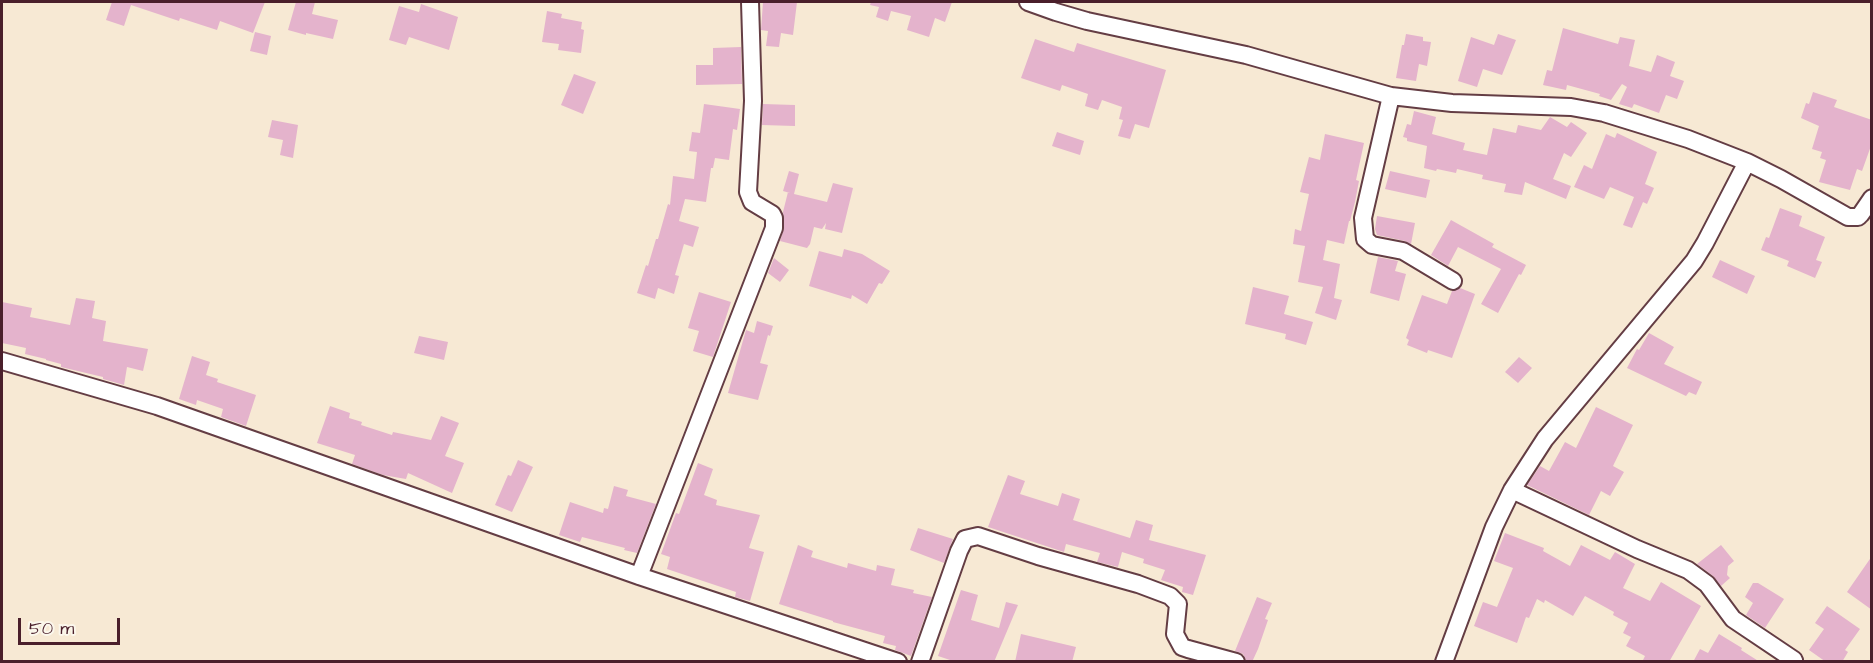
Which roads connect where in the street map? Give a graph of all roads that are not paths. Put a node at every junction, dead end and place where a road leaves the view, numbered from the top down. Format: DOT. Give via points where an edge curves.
graph roads {
  1 [pos="750,2"];
  2 [pos="1028,2"];
  3 [pos="1391,96"];
  4 [pos="1747,162"];
  5 [pos="1872,198"];
  6 [pos="1453,281"];
  7 [pos="2,361"];
  8 [pos="1512,490"];
  9 [pos="639,576"];
  10 [pos="1794,660"];
  11 [pos="898,662"];
  12 [pos="920,662"];
  13 [pos="1236,662"];
  14 [pos="1444,662"];
  1 -- 9 [label="street" via="753,101 748,192 752,202 772,214 774,228"];
  2 -- 3 [label="street" via="1087,21 1246,56"];
  3 -- 4 [label="street" via="1452,103 1571,107 1604,113"];
  3 -- 6 [label="street" via="1363,218 1365,239 1372,245 1404,251"];
  4 -- 5 [label="street" via="1848,217 1858,217"];
  4 -- 8 [label="street" via="1694,261 1545,439"];
  7 -- 9 [label="street" via="157,406"];
  8 -- 10 [label="street" via="1688,570 1707,584 1732,619"];
  8 -- 14 [label="street" via="1494,527"];
  9 -- 11 [label="street"];
  12 -- 13 [label="street" via="959,550 965,539 978,536 1170,596 1178,604 1175,634 1182,646"];
}
